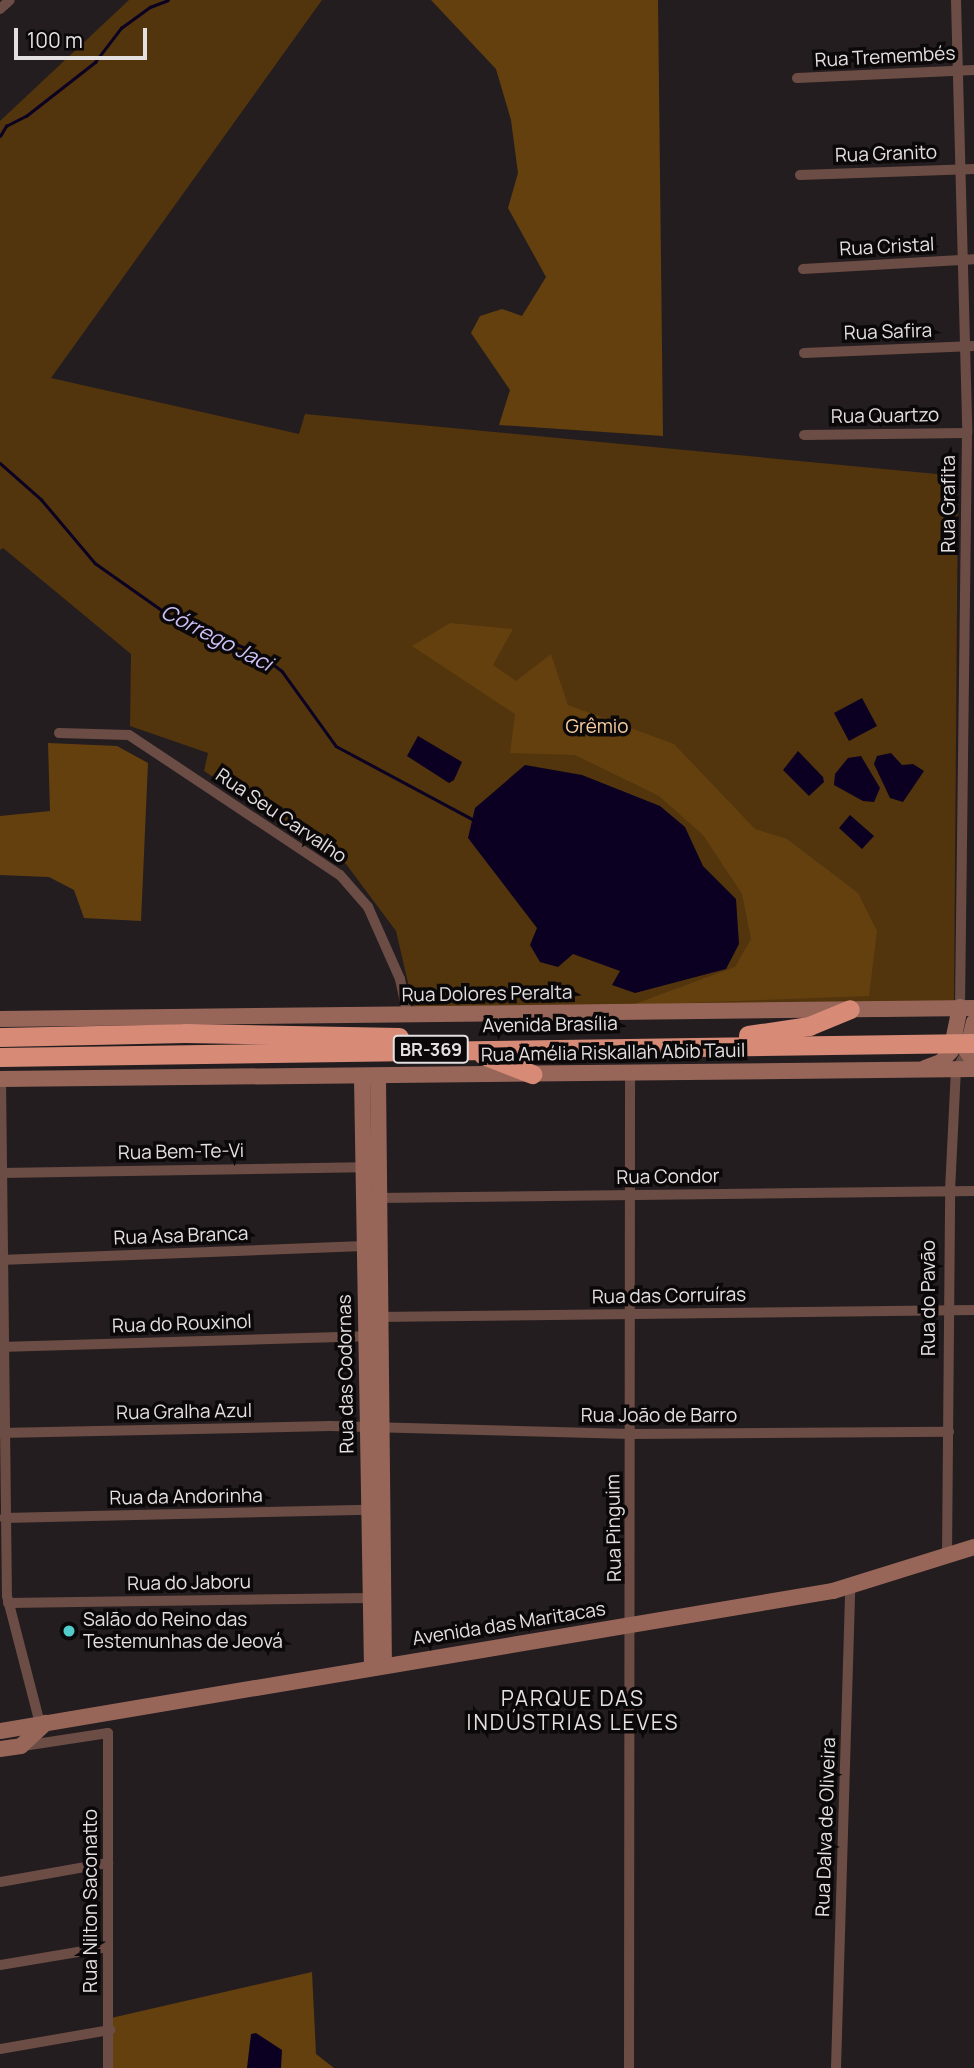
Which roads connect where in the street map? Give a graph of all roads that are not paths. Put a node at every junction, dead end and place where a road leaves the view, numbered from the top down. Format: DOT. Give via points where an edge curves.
graph roads {
  1 [pos="956,0"];
  2 [pos="974,70"];
  3 [pos="957,71"];
  4 [pos="797,78"];
  5 [pos="957,169"];
  6 [pos="974,169"];
  7 [pos="800,175"];
  8 [pos="974,259"];
  9 [pos="962,260"];
  10 [pos="803,269"];
  11 [pos="968,346"];
  12 [pos="804,353"];
  13 [pos="967,433"];
  14 [pos="804,435"];
  15 [pos="59,733"];
  16 [pos="969,741"];
  17 [pos="967,1007"];
  18 [pos="850,1009"];
  19 [pos="929,1009"];
  20 [pos="408,1016"];
  21 [pos="0,1019"];
  22 [pos="0,1031"];
  23 [pos="748,1035"];
  24 [pos="0,1037"];
  25 [pos="44,1037"];
  26 [pos="966,1039"];
  27 [pos="433,1049"];
  28 [pos="0,1057"];
  29 [pos="974,1069"];
  30 [pos="956,1070"];
  31 [pos="912,1071"];
  32 [pos="630,1072"];
  33 [pos="532,1074"];
  34 [pos="370,1078"];
  35 [pos="0,1079"];
  36 [pos="362,1167"];
  37 [pos="0,1173"];
  38 [pos="950,1191"];
  39 [pos="974,1191"];
  40 [pos="629,1195"];
  41 [pos="363,1198"];
  42 [pos="379,1198"];
  43 [pos="364,1247"];
  44 [pos="1,1260"];
  45 [pos="974,1310"];
  46 [pos="951,1311"];
  47 [pos="630,1314"];
  48 [pos="373,1317"];
  49 [pos="366,1336"];
  50 [pos="1,1347"];
  51 [pos="374,1353"];
  52 [pos="375,1430"];
  53 [pos="949,1432"];
  54 [pos="1,1433"];
  55 [pos="631,1434"];
  56 [pos="369,1510"];
  57 [pos="4,1518"];
  58 [pos="376,1537"];
  59 [pos="974,1547"];
  60 [pos="947,1555"];
  61 [pos="850,1587"];
  62 [pos="369,1598"];
  63 [pos="8,1603"];
  64 [pos="633,1624"];
  65 [pos="378,1667"];
  66 [pos="43,1725"];
  67 [pos="0,1731"];
  68 [pos="21,1746"];
  69 [pos="0,1749"];
  70 [pos="107,1863"];
  71 [pos="0,1882"];
  72 [pos="108,1947"];
  73 [pos="0,1965"];
  74 [pos="110,2030"];
  75 [pos="0,2049"];
  76 [pos="108,2068"];
  77 [pos="629,2068"];
  78 [pos="836,2068"];
  1 -- 3 [label="street, Rua Grafita"];
  2 -- 3 [label="street, Rua Tremembés"];
  3 -- 4 [label="street, Rua Tremembés"];
  3 -- 5 [label="street, Rua Grafita"];
  5 -- 6 [label="street, Rua Granito"];
  5 -- 7 [label="street, Rua Granito"];
  5 -- 9 [label="street, Rua Grafita"];
  8 -- 9 [label="street, Rua Cristal"];
  9 -- 10 [label="street, Rua Cristal"];
  9 -- 11 [label="street, Rua Grafita"];
  11 -- 12 [label="street, Rua Safira"];
  11 -- 13 [label="street, Rua Grafita"];
  13 -- 14 [label="street, Rua Quartzo"];
  13 -- 16 [label="street, Rua Grafita"];
  15 -- 20 [label="street, Rua Seu Carvalho" via="129,735 340,875 368,907 400,979"];
  16 -- 17 [label="street, Rua Grafita"];
  17 -- 19 [label="street, Rua Dolores Peralta"];
  17 -- 26 [label="street"];
  18 -- 19 [label="street, Rua Dolores Peralta"];
  18 -- 20 [label="street, Rua Dolores Peralta"];
  18 -- 23 [label="highway" via="809,1026"];
  19 -- 26 [label="street" via="946,1017"];
  20 -- 21 [label="street, Rua Dolores Peralta"];
  22 -- 25 [label="highway"];
  23 -- 25 [label="highway, Avenida Brasília / BR-369"];
  23 -- 26 [label="highway, Avenida Brasília / BR-369"];
  24 -- 25 [label="highway, Avenida Brasília / BR-369"];
  26 -- 27 [label="highway, Avenida Brasília / BR-369"];
  26 -- 30 [label="street, Rua do Pavão"];
  26 -- 31 [label="street" via="941,1062"];
  27 -- 28 [label="highway, Avenida Brasília / BR-369"];
  27 -- 33 [label="highway" via="500,1059"];
  29 -- 30 [label="street, Rua Amélia Riskallah Abib Tauil"];
  30 -- 31 [label="street, Rua Amélia Riskallah Abib Tauil"];
  30 -- 38 [label="street, Rua do Pavão"];
  31 -- 32 [label="street, Rua Amélia Riskallah Abib Tauil"];
  32 -- 33 [label="street, Rua Amélia Riskallah Abib Tauil"];
  32 -- 40 [label="street, Rua Pinguim"];
  33 -- 34 [label="street, Rua Amélia Riskallah Abib Tauil"];
  34 -- 35 [label="street, Rua Amélia Riskallah Abib Tauil"];
  34 -- 36 [label="street, Rua das Codornas"];
  34 -- 42 [label="street, Rua das Codornas"];
  35 -- 37 [label="street"];
  36 -- 37 [label="street, Rua Bem-Te-Vi"];
  36 -- 41 [label="street, Rua das Codornas"];
  37 -- 44 [label="street"];
  38 -- 39 [label="street, Rua Condor"];
  38 -- 40 [label="street, Rua Condor"];
  38 -- 46 [label="street, Rua do Pavão"];
  40 -- 42 [label="street, Rua Condor"];
  40 -- 47 [label="street, Rua Pinguim"];
  41 -- 42 [label="street, Rua Condor"];
  41 -- 43 [label="street, Rua das Codornas"];
  42 -- 48 [label="street, Rua das Codornas"];
  43 -- 44 [label="street, Rua Asa Branca"];
  43 -- 48 [label="street, Rua das Codornas"];
  44 -- 50 [label="street"];
  45 -- 46 [label="street, Rua das Corruíras"];
  46 -- 47 [label="street, Rua das Corruíras"];
  46 -- 53 [label="street, Rua do Pavão"];
  47 -- 48 [label="street, Rua das Corruíras"];
  47 -- 55 [label="street, Rua Pinguim"];
  48 -- 49 [label="street, Rua das Codornas"];
  48 -- 51 [label="street, Rua das Codornas"];
  49 -- 50 [label="street, Rua do Rouxinol"];
  49 -- 51 [label="street, Rua das Codornas"];
  50 -- 54 [label="street"];
  51 -- 52 [label="street, Rua das Codornas"];
  52 -- 54 [label="street, Rua Gralha Azul" via="330,1426"];
  52 -- 55 [label="street, Rua João de Barro"];
  52 -- 56 [label="street, Rua das Codornas"];
  52 -- 58 [label="street, Rua das Codornas"];
  53 -- 55 [label="street, Rua João de Barro"];
  53 -- 60 [label="street, Rua do Pavão"];
  54 -- 57 [label="street"];
  55 -- 64 [label="street, Rua Pinguim"];
  56 -- 57 [label="street, Rua da Andorinha"];
  56 -- 58 [label="street, Rua das Codornas"];
  57 -- 63 [label="street"];
  58 -- 62 [label="street, Rua das Codornas"];
  58 -- 65 [label="street, Rua das Codornas"];
  59 -- 60 [label="street, Avenida das Maritacas"];
  60 -- 61 [label="street, Avenida das Maritacas"];
  61 -- 64 [label="street, Avenida das Maritacas"];
  61 -- 78 [label="street, Rua Dalva de Oliveira"];
  62 -- 63 [label="street, Rua do Jaboru"];
  62 -- 65 [label="street, Rua das Codornas"];
  63 -- 66 [label="street"];
  64 -- 65 [label="street, Avenida das Maritacas"];
  64 -- 77 [label="street, Rua Pinguim"];
  65 -- 66 [label="street, Avenida das Maritacas"];
  66 -- 67 [label="street, Avenida das Maritacas"];
  66 -- 68 [label="street"];
  68 -- 69 [label="street"];
  68 -- 70 [label="street, Rua Nilton Saconatto" via="108,1733"];
  70 -- 71 [label="street"];
  70 -- 72 [label="street, Rua Nilton Saconatto"];
  72 -- 73 [label="street"];
  72 -- 74 [label="street, Rua Nilton Saconatto"];
  74 -- 75 [label="street"];
  74 -- 76 [label="street, Rua Nilton Saconatto"];
}
